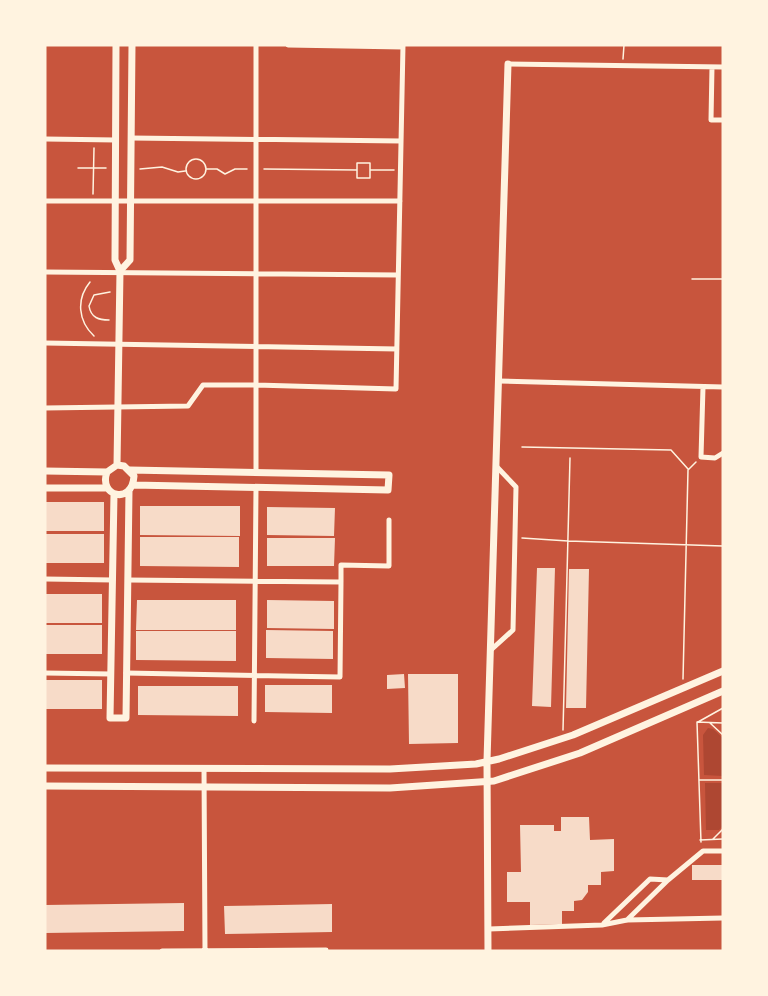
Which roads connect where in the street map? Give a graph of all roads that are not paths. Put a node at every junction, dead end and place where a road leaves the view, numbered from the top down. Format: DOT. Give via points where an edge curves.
graph roads {
  1 [pos="116,45"];
  2 [pos="132,45"];
  3 [pos="256,45"];
  4 [pos="288,45"];
  5 [pos="403,46"];
  6 [pos="508,64"];
  7 [pos="712,67"];
  8 [pos="723,67"];
  9 [pos="723,120"];
  10 [pos="131,138"];
  11 [pos="45,139"];
  12 [pos="116,140"];
  13 [pos="256,140"];
  14 [pos="401,141"];
  15 [pos="45,201"];
  16 [pos="116,201"];
  17 [pos="130,201"];
  18 [pos="256,201"];
  19 [pos="400,201"];
  20 [pos="120,271"];
  21 [pos="45,272"];
  22 [pos="256,273"];
  23 [pos="398,275"];
  24 [pos="45,343"];
  25 [pos="119,344"];
  26 [pos="256,347"];
  27 [pos="397,350"];
  28 [pos="500,381"];
  29 [pos="256,386"];
  30 [pos="703,387"];
  31 [pos="723,387"];
  32 [pos="45,408"];
  33 [pos="118,408"];
  34 [pos="723,453"];
  35 [pos="117,465"];
  36 [pos="497,467"];
  37 [pos="130,470"];
  38 [pos="45,471"];
  39 [pos="107,472"];
  40 [pos="256,472"];
  41 [pos="45,488"];
  42 [pos="107,488"];
  43 [pos="131,488"];
  44 [pos="255,488"];
  45 [pos="114,494"];
  46 [pos="389,520"];
  47 [pos="45,579"];
  48 [pos="112,580"];
  49 [pos="128,580"];
  50 [pos="255,581"];
  51 [pos="341,582"];
  52 [pos="492,649"];
  53 [pos="723,671"];
  54 [pos="45,673"];
  55 [pos="126,673"];
  56 [pos="111,674"];
  57 [pos="254,674"];
  58 [pos="723,691"];
  59 [pos="254,721"];
  60 [pos="487,761"];
  61 [pos="45,768"];
  62 [pos="204,768"];
  63 [pos="489,782"];
  64 [pos="45,786"];
  65 [pos="204,787"];
  66 [pos="723,851"];
  67 [pos="668,880"];
  68 [pos="723,918"];
  69 [pos="627,920"];
  70 [pos="602,925"];
  71 [pos="489,929"];
  72 [pos="326,950"];
  73 [pos="162,951"];
  74 [pos="205,951"];
  75 [pos="489,951"];
  1 -- 12 [label="street"];
  2 -- 10 [label="street"];
  3 -- 13 [label="street"];
  4 -- 5 [label="street"];
  5 -- 14 [label="street"];
  6 -- 7 [label="street"];
  6 -- 28 [label="street"];
  7 -- 8 [label="street"];
  7 -- 9 [label="street" via="711,120"];
  10 -- 13 [label="street"];
  10 -- 17 [label="street"];
  11 -- 12 [label="street"];
  12 -- 16 [label="street"];
  13 -- 14 [label="street"];
  13 -- 18 [label="street"];
  14 -- 19 [label="street"];
  15 -- 16 [label="street"];
  16 -- 17 [label="street"];
  16 -- 20 [label="street" via="115,260"];
  17 -- 18 [label="street"];
  17 -- 20 [label="street" via="130,260"];
  18 -- 19 [label="street"];
  18 -- 22 [label="street"];
  19 -- 23 [label="street"];
  20 -- 21 [label="street"];
  20 -- 22 [label="street"];
  20 -- 25 [label="street"];
  22 -- 23 [label="street"];
  22 -- 26 [label="street"];
  23 -- 27 [label="street"];
  24 -- 25 [label="street"];
  25 -- 26 [label="street"];
  25 -- 33 [label="street"];
  26 -- 27 [label="street"];
  26 -- 29 [label="street"];
  27 -- 29 [label="street" via="396,389"];
  28 -- 30 [label="street"];
  28 -- 36 [label="street"];
  29 -- 33 [label="street" via="203,385 188,406"];
  29 -- 40 [label="street"];
  30 -- 31 [label="street"];
  30 -- 34 [label="street" via="701,457 715,458"];
  32 -- 33 [label="street"];
  33 -- 35 [label="street"];
  35 -- 37 [label="street"];
  35 -- 39 [label="street"];
  36 -- 52 [label="street"];
  36 -- 52 [label="street" via="516,487 513,630"];
  37 -- 40 [label="street"];
  37 -- 43 [label="street" via="134,476"];
  38 -- 39 [label="street"];
  39 -- 42 [label="street"];
  40 -- 44 [label="street"];
  40 -- 44 [label="street" via="389,475 388,490"];
  41 -- 42 [label="street"];
  42 -- 45 [label="street"];
  43 -- 44 [label="street"];
  43 -- 45 [label="street" via="121,495"];
  43 -- 49 [label="street"];
  44 -- 50 [label="street"];
  45 -- 48 [label="street"];
  46 -- 51 [label="street" via="389,566 341,565"];
  47 -- 48 [label="street"];
  48 -- 56 [label="street"];
  49 -- 50 [label="street"];
  49 -- 55 [label="street"];
  50 -- 51 [label="street"];
  50 -- 57 [label="street"];
  51 -- 57 [label="street" via="340,677"];
  52 -- 60 [label="street"];
  53 -- 60 [label="street" via="563,738"];
  54 -- 56 [label="street"];
  55 -- 56 [label="street" via="126,718 110,718"];
  55 -- 57 [label="street"];
  57 -- 59 [label="street"];
  58 -- 63 [label="street" via="580,753"];
  60 -- 62 [label="street" via="390,769"];
  60 -- 63 [label="street"];
  61 -- 62 [label="street"];
  62 -- 65 [label="street"];
  63 -- 65 [label="street" via="390,788"];
  63 -- 71 [label="street"];
  64 -- 65 [label="street"];
  65 -- 74 [label="street"];
  66 -- 67 [label="street" via="703,851"];
  67 -- 69 [label="street"];
  67 -- 70 [label="street" via="650,879"];
  68 -- 69 [label="street"];
  69 -- 70 [label="street"];
  70 -- 71 [label="street"];
  71 -- 75 [label="street"];
  72 -- 74 [label="street"];
  73 -- 74 [label="street"];
}
